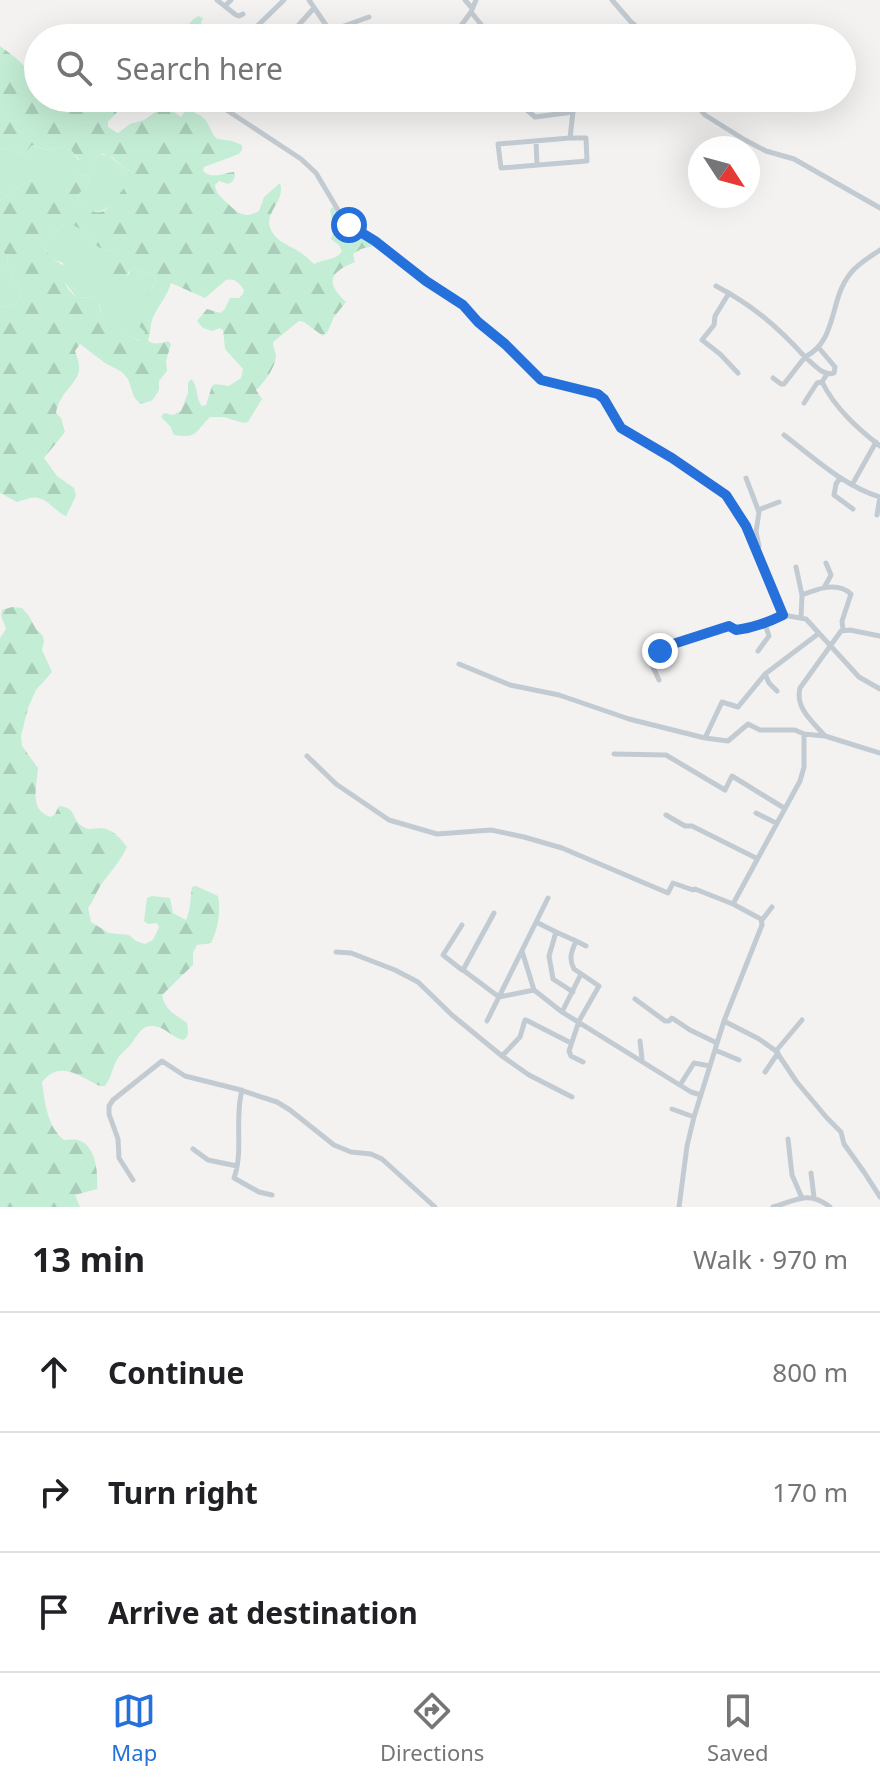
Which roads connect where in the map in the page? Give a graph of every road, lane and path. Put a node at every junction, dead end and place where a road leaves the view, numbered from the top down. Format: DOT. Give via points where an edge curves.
graph roads {
  1 [pos="217,0"];
  2 [pos="231,0"];
  3 [pos="284,0"];
  4 [pos="309,0"];
  5 [pos="465,0"];
  6 [pos="476,0"];
  7 [pos="612,0"];
  8 [pos="225,6"];
  9 [pos="314,8"];
  10 [pos="472,10"];
  11 [pos="243,14"];
  12 [pos="369,17"];
  13 [pos="259,24"];
  14 [pos="300,24"];
  15 [pos="325,24"];
  16 [pos="350,24"];
  17 [pos="462,24"];
  18 [pos="482,24"];
  19 [pos="634,24"];
  20 [pos="230,112"];
  21 [pos="529,112"];
  22 [pos="573,112"];
  23 [pos="703,112"];
  24 [pos="570,138"];
  25 [pos="536,141"];
  26 [pos="537,165"];
  27 [pos="880,208"];
  28 [pos="880,250"];
  29 [pos="716,286"];
  30 [pos="729,293"];
  31 [pos="819,348"];
  32 [pos="805,357"];
  33 [pos="738,373"];
  34 [pos="827,374"];
  35 [pos="773,378"];
  36 [pos="822,382"];
  37 [pos="804,403"];
  38 [pos="784,435"];
  39 [pos="878,444"];
  40 [pos="746,478"];
  41 [pos="840,478"];
  42 [pos="852,485"];
  43 [pos="879,496"];
  44 [pos="779,502"];
  45 [pos="853,509"];
  46 [pos="758,510"];
  47 [pos="877,515"];
  48 [pos="757,550"];
  49 [pos="826,563"];
  50 [pos="796,567"];
  51 [pos="825,587"];
  52 [pos="802,595"];
  53 [pos="783,615"];
  54 [pos="801,618"];
  55 [pos="765,624"];
  56 [pos="843,630"];
  57 [pos="818,634"];
  58 [pos="880,636"];
  59 [pos="829,645"];
  60 [pos="758,651"];
  61 [pos="459,664"];
  62 [pos="765,674"];
  63 [pos="659,680"];
  64 [pos="880,689"];
  65 [pos="777,691"];
  66 [pos="804,734"];
  67 [pos="825,736"];
  68 [pos="705,738"];
  69 [pos="880,753"];
  70 [pos="614,754"];
  71 [pos="307,756"];
  72 [pos="784,808"];
  73 [pos="756,813"];
  74 [pos="666,815"];
  75 [pos="776,823"];
  76 [pos="756,858"];
  77 [pos="548,898"];
  78 [pos="733,904"];
  79 [pos="772,907"];
  80 [pos="494,913"];
  81 [pos="762,920"];
  82 [pos="536,922"];
  83 [pos="462,925"];
  84 [pos="556,932"];
  85 [pos="576,941"];
  86 [pos="586,946"];
  87 [pos="522,951"];
  88 [pos="336,952"];
  89 [pos="463,970"];
  90 [pos="581,974"];
  91 [pos="534,990"];
  92 [pos="573,992"];
  93 [pos="499,997"];
  94 [pos="635,999"];
  95 [pos="562,1012"];
  96 [pos="802,1020"];
  97 [pos="487,1021"];
  98 [pos="579,1021"];
  99 [pos="724,1021"];
  100 [pos="640,1041"];
  101 [pos="571,1043"];
  102 [pos="716,1047"];
  103 [pos="777,1052"];
  104 [pos="502,1056"];
  105 [pos="642,1060"];
  106 [pos="739,1060"];
  107 [pos="583,1062"];
  108 [pos="710,1066"];
  109 [pos="765,1072"];
  110 [pos="680,1085"];
  111 [pos="242,1090"];
  112 [pos="702,1095"];
  113 [pos="572,1097"];
  114 [pos="672,1109"];
  115 [pos="694,1117"];
  116 [pos="788,1139"];
  117 [pos="193,1149"];
  118 [pos="237,1166"];
  119 [pos="811,1173"];
  120 [pos="133,1180"];
  121 [pos="272,1195"];
  122 [pos="800,1197"];
  123 [pos="814,1197"];
  124 [pos="880,1197"];
  125 [pos="783,1206"];
  126 [pos="435,1207"];
  127 [pos="679,1207"];
  128 [pos="773,1207"];
  129 [pos="803,1207"];
  130 [pos="830,1207"];
  1 -- 8 [label="street"];
  2 -- 8 [label="street"];
  3 -- 13 [label="street"];
  4 -- 9 [label="street"];
  5 -- 10 [label="street"];
  6 -- 10 [label="street"];
  7 -- 19 [label="street"];
  8 -- 11 [label="street"];
  9 -- 14 [label="street"];
  9 -- 15 [label="street"];
  10 -- 17 [label="street"];
  10 -- 18 [label="street"];
  12 -- 16 [label="street"];
  20 -- 48 [label="street" via="301,159 349,225 463,305 541,380 598,394 621,428 721,490"];
  21 -- 22 [label="street" via="535,117"];
  22 -- 24 [label="street"];
  23 -- 27 [label="street" via="745,140 794,159"];
  24 -- 25 [label="street"];
  24 -- 26 [label="street" via="586,138 587,161"];
  25 -- 26 [label="street"];
  25 -- 26 [label="street" via="498,144 501,168"];
  28 -- 31 [label="street" via="850,274"];
  29 -- 30 [label="street"];
  30 -- 32 [label="street" via="766,317"];
  30 -- 33 [label="street" via="702,340"];
  31 -- 32 [label="street"];
  31 -- 34 [label="street" via="835,367"];
  32 -- 34 [label="street"];
  32 -- 35 [label="street" via="784,384"];
  34 -- 36 [label="street"];
  36 -- 37 [label="street"];
  36 -- 39 [label="street" via="834,403"];
  38 -- 41 [label="street"];
  39 -- 42 [label="street"];
  40 -- 46 [label="street"];
  41 -- 42 [label="street"];
  41 -- 45 [label="street" via="834,495"];
  42 -- 43 [label="street"];
  43 -- 47 [label="street"];
  44 -- 46 [label="street"];
  46 -- 48 [label="street"];
  48 -- 53 [label="street"];
  49 -- 51 [label="street" via="831,575"];
  50 -- 52 [label="street"];
  51 -- 52 [label="street"];
  51 -- 56 [label="street" via="850,593"];
  52 -- 54 [label="street"];
  53 -- 54 [label="street"];
  53 -- 55 [label="street"];
  54 -- 57 [label="street"];
  55 -- 60 [label="street" via="769,636"];
  55 -- 63 [label="street" via="736,630 729,626 664,649 649,662"];
  56 -- 58 [label="street"];
  56 -- 59 [label="street"];
  57 -- 59 [label="street"];
  57 -- 62 [label="street"];
  59 -- 64 [label="street" via="859,677"];
  59 -- 67 [label="street" via="798,697"];
  61 -- 68 [label="street" via="510,685"];
  62 -- 65 [label="street"];
  62 -- 68 [label="street" via="738,707 722,702"];
  66 -- 67 [label="street"];
  66 -- 68 [label="street" via="747,724 728,741"];
  66 -- 72 [label="street" via="803,772"];
  67 -- 69 [label="street"];
  70 -- 72 [label="street" via="666,755 725,790 732,776"];
  71 -- 78 [label="street" via="336,784 394,822 437,834 495,830 562,848 668,893 673,883"];
  72 -- 75 [label="street"];
  73 -- 75 [label="street"];
  74 -- 76 [label="street"];
  75 -- 76 [label="street"];
  76 -- 78 [label="street"];
  77 -- 82 [label="street"];
  78 -- 81 [label="street"];
  79 -- 81 [label="street"];
  80 -- 89 [label="street"];
  81 -- 99 [label="street"];
  82 -- 84 [label="street"];
  82 -- 87 [label="street"];
  83 -- 89 [label="street" via="443,955"];
  84 -- 85 [label="street"];
  84 -- 92 [label="street" via="549,956 553,979"];
  85 -- 86 [label="street"];
  85 -- 90 [label="street" via="570,959"];
  87 -- 91 [label="street"];
  87 -- 93 [label="street"];
  88 -- 104 [label="street" via="351,953 418,982"];
  89 -- 93 [label="street"];
  90 -- 92 [label="street"];
  90 -- 98 [label="street" via="599,987"];
  91 -- 93 [label="street"];
  91 -- 95 [label="street"];
  92 -- 95 [label="street"];
  93 -- 97 [label="street"];
  94 -- 102 [label="street"];
  95 -- 98 [label="street"];
  96 -- 103 [label="street"];
  98 -- 101 [label="street"];
  98 -- 105 [label="street"];
  99 -- 102 [label="street"];
  99 -- 103 [label="street"];
  100 -- 105 [label="street"];
  101 -- 104 [label="street" via="525,1020 520,1037"];
  101 -- 107 [label="street" via="571,1056"];
  102 -- 106 [label="street"];
  102 -- 108 [label="street"];
  103 -- 109 [label="street"];
  103 -- 124 [label="street" via="841,1132"];
  104 -- 113 [label="street"];
  105 -- 110 [label="street"];
  108 -- 110 [label="street" via="694,1063"];
  108 -- 112 [label="street"];
  110 -- 112 [label="street"];
  111 -- 118 [label="street"];
  111 -- 120 [label="street" via="185,1076 162,1061 113,1100 109,1114 119,1158"];
  111 -- 126 [label="street" via="277,1102 334,1145 382,1159"];
  112 -- 115 [label="street"];
  114 -- 115 [label="street"];
  115 -- 127 [label="street"];
  116 -- 122 [label="street"];
  117 -- 118 [label="street" via="208,1160"];
  118 -- 121 [label="street" via="235,1178"];
  119 -- 123 [label="street"];
  122 -- 123 [label="street"];
  122 -- 125 [label="street"];
  122 -- 129 [label="street"];
  123 -- 130 [label="street"];
  125 -- 128 [label="street"];
}
